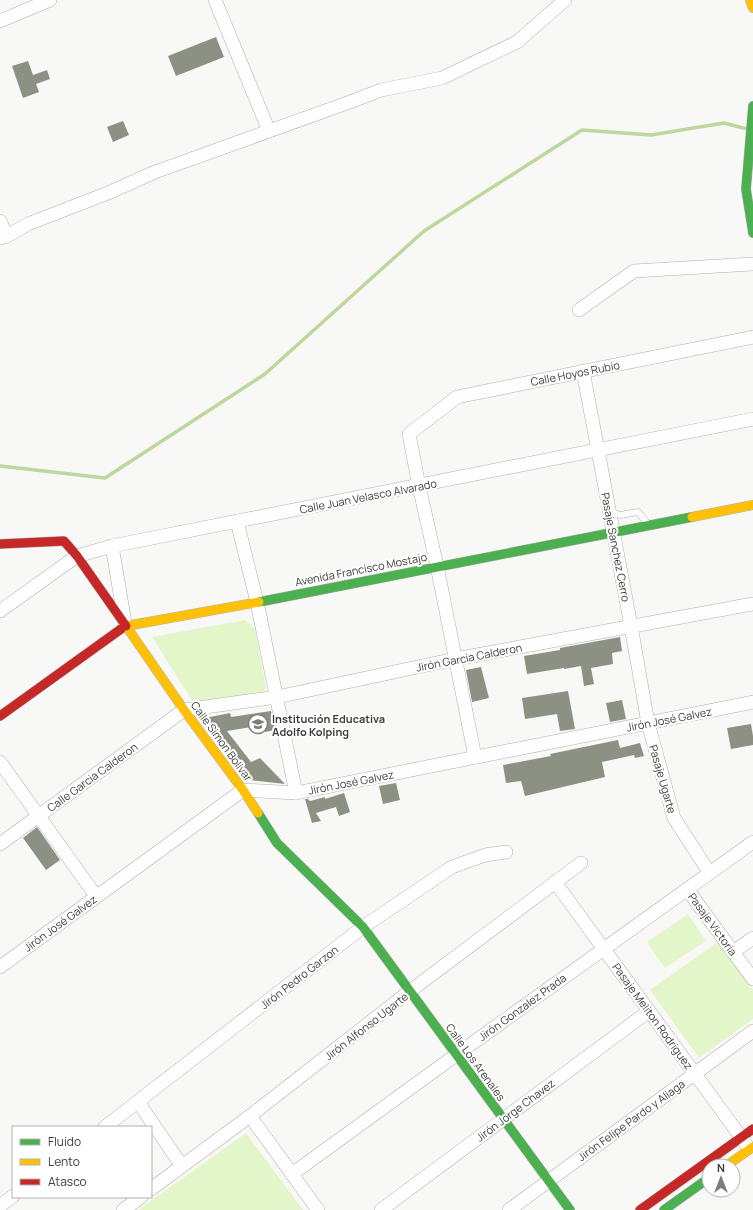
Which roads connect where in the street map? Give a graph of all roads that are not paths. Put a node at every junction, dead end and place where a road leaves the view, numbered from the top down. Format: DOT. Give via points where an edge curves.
graph roads {
  1 [pos="50,0"];
  2 [pos="215,0"];
  3 [pos="565,0"];
  4 [pos="750,0"];
  5 [pos="753,8"];
  6 [pos="0,21"];
  7 [pos="753,106"];
  8 [pos="269,131"];
  9 [pos="750,198"];
  10 [pos="0,221"];
  11 [pos="753,232"];
  12 [pos="3,237"];
  13 [pos="753,264"];
  14 [pos="579,310"];
  15 [pos="753,337"];
  16 [pos="583,371"];
  17 [pos="753,419"];
  18 [pos="598,450"];
  19 [pos="419,486"];
  20 [pos="753,505"];
  21 [pos="610,511"];
  22 [pos="237,521"];
  23 [pos="649,525"];
  24 [pos="614,532"];
  25 [pos="0,544"];
  26 [pos="112,546"];
  27 [pos="77,556"];
  28 [pos="437,566"];
  29 [pos="257,602"];
  30 [pos="753,604"];
  31 [pos="0,611"];
  32 [pos="126,626"];
  33 [pos="631,626"];
  34 [pos="455,659"];
  35 [pos="277,697"];
  36 [pos="753,702"];
  37 [pos="184,710"];
  38 [pos="0,716"];
  39 [pos="648,723"];
  40 [pos="475,757"];
  41 [pos="0,762"];
  42 [pos="243,790"];
  43 [pos="296,793"];
  44 [pos="39,816"];
  45 [pos="753,842"];
  46 [pos="0,844"];
  47 [pos="506,852"];
  48 [pos="581,863"];
  49 [pos="709,872"];
  50 [pos="555,882"];
  51 [pos="687,889"];
  52 [pos="96,896"];
  53 [pos="363,928"];
  54 [pos="753,938"];
  55 [pos="604,948"];
  56 [pos="733,952"];
  57 [pos="0,967"];
  58 [pos="753,979"];
  59 [pos="410,992"];
  60 [pos="649,1011"];
  61 [pos="753,1031"];
  62 [pos="456,1054"];
  63 [pos="695,1074"];
  64 [pos="138,1102"];
  65 [pos="250,1116"];
  66 [pos="503,1119"];
  67 [pos="106,1126"];
  68 [pos="753,1129"];
  69 [pos="740,1138"];
  70 [pos="752,1150"];
  71 [pos="739,1158"];
  72 [pos="182,1166"];
  73 [pos="292,1174"];
  74 [pos="548,1181"];
  75 [pos="701,1185"];
  76 [pos="152,1188"];
  77 [pos="669,1189"];
  78 [pos="12,1197"];
  79 [pos="140,1198"];
  80 [pos="680,1205"];
  81 [pos="0,1206"];
  82 [pos="123,1210"];
  83 [pos="318,1210"];
  84 [pos="381,1210"];
  85 [pos="508,1210"];
  86 [pos="570,1210"];
  87 [pos="640,1210"];
  88 [pos="664,1210"];
  1 -- 6 [label="street"];
  2 -- 8 [label="street"];
  3 -- 8 [label="street" via="517,42 442,78 381,90"];
  4 -- 5 [label="street"];
  7 -- 9 [label="street" via="746,189"];
  8 -- 12 [label="street" via="155,172 28,224"];
  9 -- 11 [label="street"];
  10 -- 12 [label="street"];
  13 -- 14 [label="street" via="634,272"];
  15 -- 16 [label="street, Calle Hoyos Rubio"];
  16 -- 18 [label="street, Pasaje Sanchez Cerro"];
  16 -- 19 [label="street, Calle Hoyos Rubio" via="457,397 409,434"];
  17 -- 18 [label="street, Calle Juan Velasco Alvarado"];
  18 -- 19 [label="street, Calle Juan Velasco Alvarado"];
  18 -- 21 [label="street, Pasaje Sanchez Cerro"];
  19 -- 22 [label="street, Calle Juan Velasco Alvarado"];
  19 -- 28 [label="street"];
  20 -- 23 [label="street, Avenida Francisco Mostajo"];
  21 -- 23 [label="lane" via="620,514 638,512"];
  21 -- 24 [label="street, Pasaje Sanchez Cerro"];
  22 -- 26 [label="street, Calle Juan Velasco Alvarado"];
  22 -- 29 [label="street"];
  23 -- 24 [label="street, Avenida Francisco Mostajo"];
  24 -- 28 [label="street, Avenida Francisco Mostajo"];
  24 -- 33 [label="street, Pasaje Sanchez Cerro"];
  25 -- 27 [label="street, Calle Simon Bolivar" via="64,541"];
  26 -- 27 [label="street, Calle Juan Velasco Alvarado"];
  26 -- 32 [label="street"];
  27 -- 31 [label="street, Calle Juan Velasco Alvarado"];
  27 -- 32 [label="street, Calle Simon Bolivar"];
  28 -- 29 [label="street, Avenida Francisco Mostajo"];
  28 -- 34 [label="street"];
  29 -- 32 [label="street, Avenida Francisco Mostajo"];
  29 -- 35 [label="street"];
  30 -- 33 [label="street, Jirón Garcia Calderon"];
  32 -- 37 [label="street, Calle Simon Bolivar"];
  32 -- 38 [label="street, Avenida Francisco Mostajo"];
  33 -- 34 [label="street, Jirón Garcia Calderon"];
  33 -- 39 [label="street, Pasaje Sanchez Cerro"];
  34 -- 35 [label="street, Jirón Garcia Calderon"];
  34 -- 40 [label="street"];
  35 -- 37 [label="street, Jirón Garcia Calderon"];
  35 -- 43 [label="street"];
  36 -- 39 [label="street, Jirón José Galvez"];
  37 -- 42 [label="street, Calle Simon Bolivar"];
  37 -- 44 [label="street, Calle Garcia Calderon"];
  39 -- 40 [label="street, Jirón José Galvez"];
  39 -- 49 [label="street, Pasaje Ugarte" via="674,818"];
  40 -- 43 [label="street, Jirón José Galvez"];
  41 -- 44 [label="street"];
  42 -- 43 [label="street, Jirón José Galvez"];
  42 -- 52 [label="street, Jirón José Galvez"];
  42 -- 53 [label="street, Calle Simon Bolivar" via="277,843"];
  44 -- 46 [label="street, Calle Garcia Calderon"];
  44 -- 52 [label="street"];
  45 -- 49 [label="street, Jirón Gonzalez Prada"];
  47 -- 53 [label="street, Jirón Pedro Garzon" via="485,855 452,867"];
  48 -- 50 [label="street, Jirón Alfonso Ugarte"];
  49 -- 51 [label="street, Jirón Gonzalez Prada"];
  50 -- 55 [label="street, Pasaje Meliton Rodriguez"];
  50 -- 59 [label="street, Jirón Alfonso Ugarte"];
  51 -- 55 [label="street, Jirón Gonzalez Prada"];
  51 -- 56 [label="street, Pasaje Victoria"];
  52 -- 57 [label="street, Jirón José Galvez"];
  53 -- 59 [label="street, Calle Los Arenales"];
  53 -- 64 [label="street, Jirón Pedro Garzon"];
  54 -- 56 [label="street"];
  55 -- 60 [label="street, Pasaje Meliton Rodriguez"];
  55 -- 62 [label="street, Jirón Gonzalez Prada"];
  56 -- 58 [label="street, Pasaje Victoria"];
  59 -- 62 [label="street, Calle Los Arenales"];
  59 -- 65 [label="street, Jirón Alfonso Ugarte"];
  60 -- 63 [label="street, Pasaje Meliton Rodriguez"];
  60 -- 66 [label="street, Jirón Jorge Chavez"];
  61 -- 63 [label="street, Jirón Felipe Pardo y Aliaga"];
  62 -- 66 [label="street, Calle Los Arenales"];
  62 -- 73 [label="street, Jirón Gonzalez Prada"];
  63 -- 69 [label="street, Pasaje Meliton Rodriguez"];
  63 -- 74 [label="street, Jirón Felipe Pardo y Aliaga"];
  64 -- 67 [label="street, Jirón Pedro Garzon"];
  64 -- 72 [label="street"];
  65 -- 72 [label="street, Jirón Alfonso Ugarte"];
  65 -- 73 [label="street"];
  66 -- 74 [label="street, Calle Los Arenales"];
  66 -- 84 [label="street, Jirón Jorge Chavez"];
  68 -- 69 [label="street"];
  69 -- 70 [label="street, Pasaje Meliton Rodriguez"];
  69 -- 77 [label="street"];
  70 -- 71 [label="street"];
  72 -- 76 [label="street, Jirón Alfonso Ugarte"];
  73 -- 83 [label="street"];
  74 -- 85 [label="street, Jirón Felipe Pardo y Aliaga"];
  74 -- 86 [label="street, Calle Los Arenales"];
  75 -- 80 [label="street"];
  77 -- 80 [label="street"];
  77 -- 87 [label="street"];
  78 -- 81 [label="street"];
  79 -- 82 [label="street"];
  80 -- 88 [label="street"];
}
